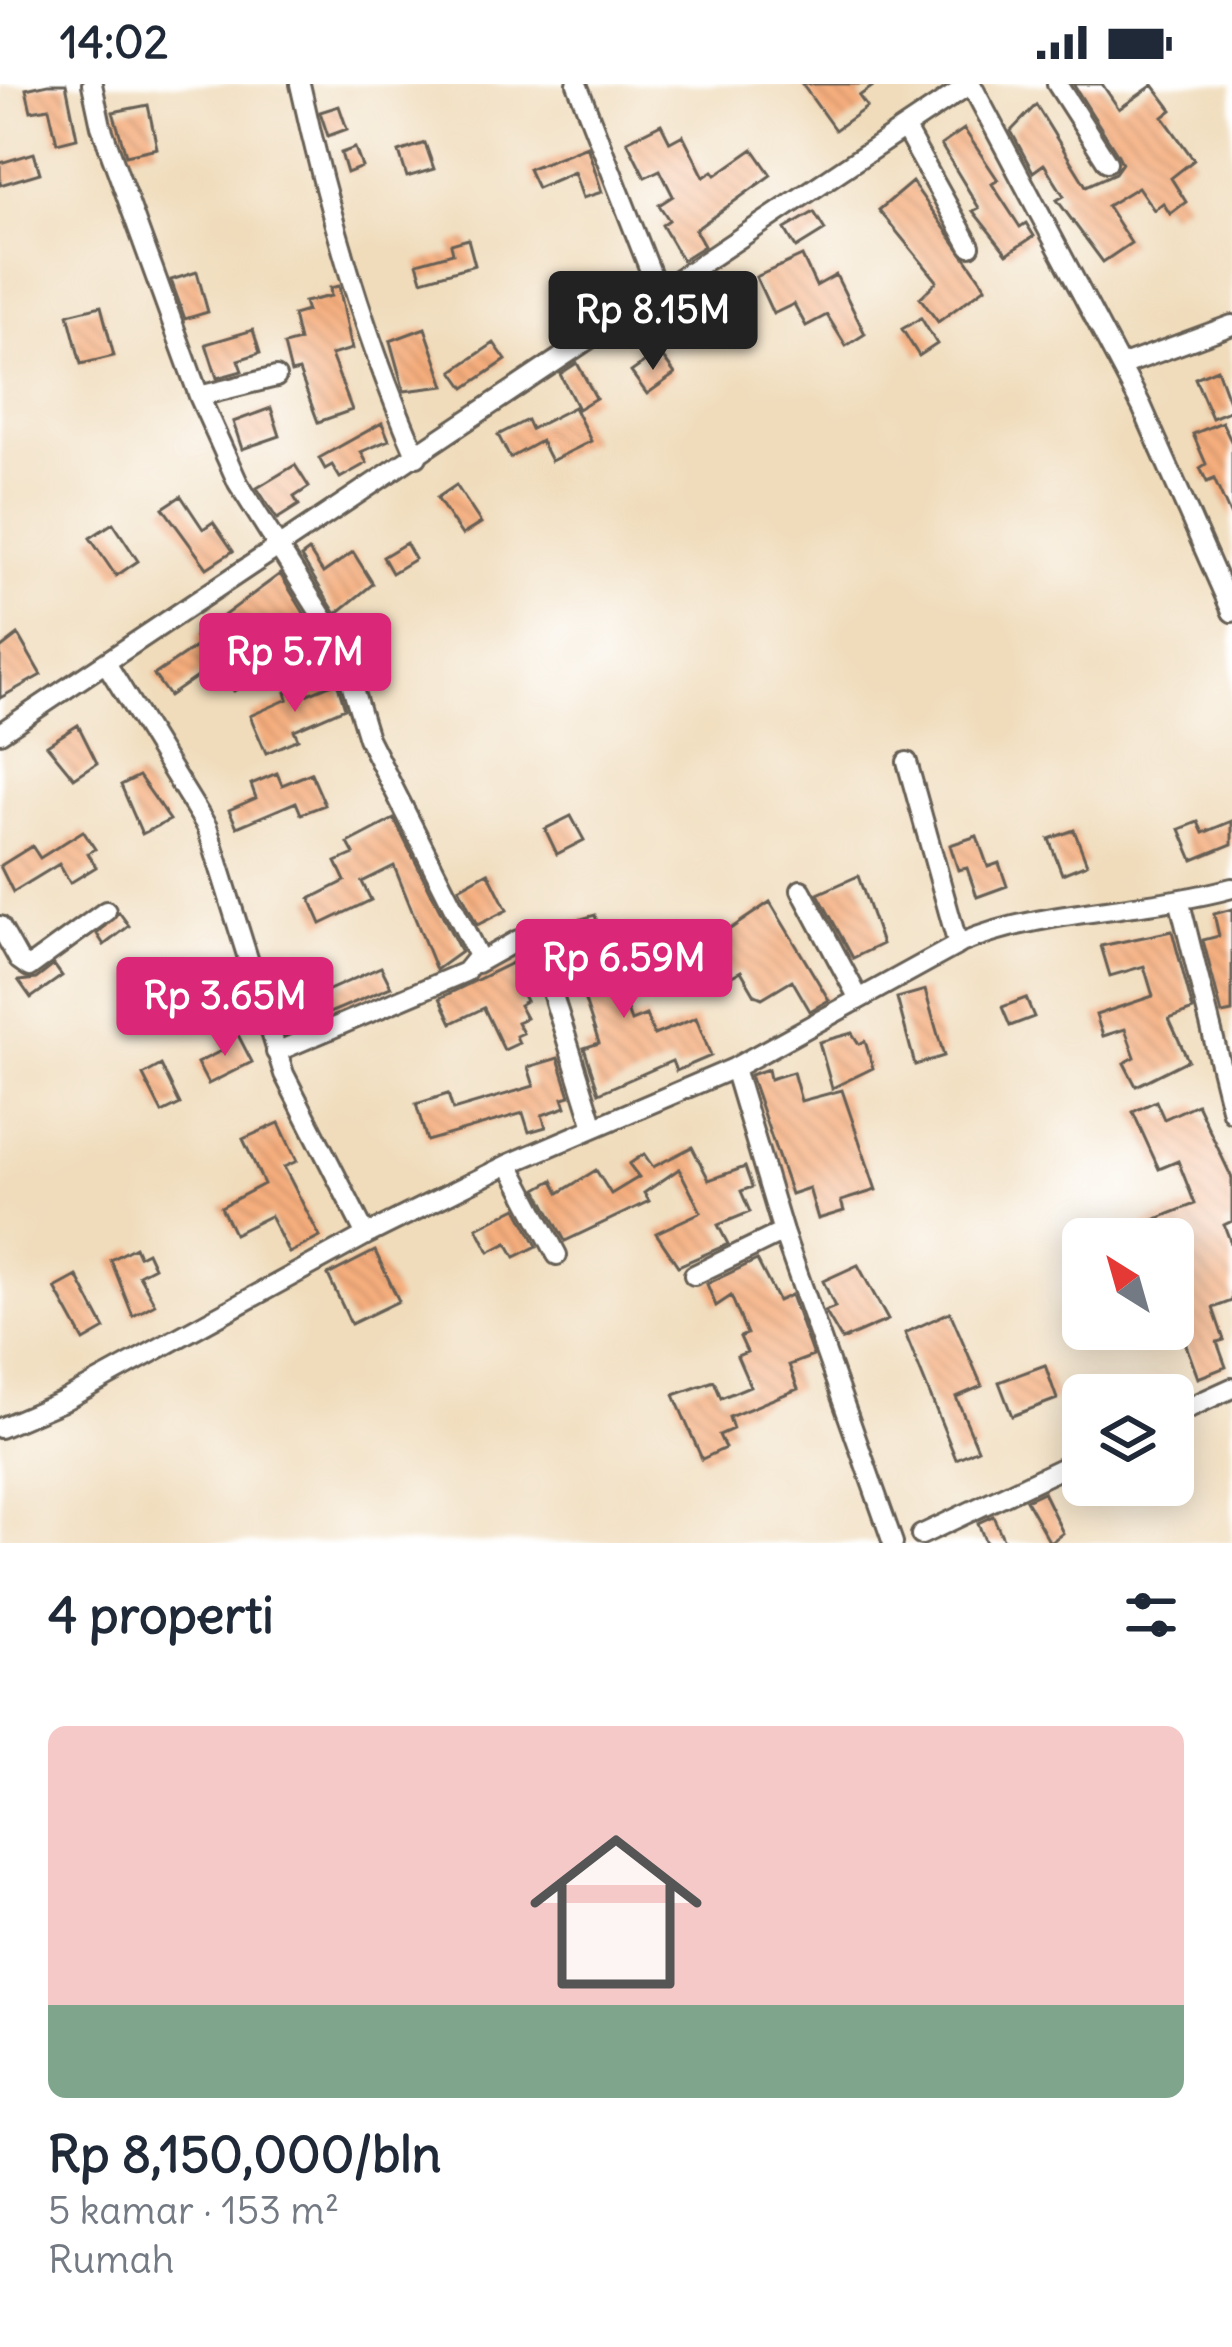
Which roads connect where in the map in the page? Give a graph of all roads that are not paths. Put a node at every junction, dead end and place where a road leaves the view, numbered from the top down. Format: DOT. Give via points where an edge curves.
graph roads {
  1 [pos="92,84"];
  2 [pos="300,84"];
  3 [pos="578,84"];
  4 [pos="970,84"];
  5 [pos="1058,84"];
  6 [pos="904,129"];
  7 [pos="1107,162"];
  8 [pos="970,246"];
  9 [pos="658,291"];
  10 [pos="1232,326"];
  11 [pos="1121,366"];
  12 [pos="276,377"];
  13 [pos="199,397"];
  14 [pos="417,457"];
  15 [pos="278,550"];
  16 [pos="1225,575"];
  17 [pos="1232,612"];
  18 [pos="106,663"];
  19 [pos="0,733"];
  20 [pos="907,762"];
  21 [pos="1232,888"];
  22 [pos="801,890"];
  23 [pos="1180,902"];
  24 [pos="106,911"];
  25 [pos="0,926"];
  26 [pos="958,945"];
  27 [pos="477,964"];
  28 [pos="858,998"];
  29 [pos="276,1052"];
  30 [pos="734,1068"];
  31 [pos="1231,1099"];
  32 [pos="594,1127"];
  33 [pos="509,1164"];
  34 [pos="784,1232"];
  35 [pos="366,1235"];
  36 [pos="557,1255"];
  37 [pos="694,1275"];
  38 [pos="1232,1388"];
  39 [pos="1194,1405"];
  40 [pos="0,1428"];
  41 [pos="1062,1468"];
  42 [pos="921,1535"];
  43 [pos="893,1543"];
  1 -- 13 [label="street"];
  2 -- 14 [label="street" via="373,357"];
  3 -- 9 [label="street"];
  4 -- 6 [label="street"];
  4 -- 11 [label="street"];
  5 -- 7 [label="street"];
  6 -- 8 [label="street"];
  6 -- 9 [label="street"];
  9 -- 14 [label="street"];
  10 -- 11 [label="street"];
  11 -- 16 [label="street"];
  12 -- 13 [label="street"];
  13 -- 15 [label="street"];
  14 -- 15 [label="street"];
  15 -- 18 [label="street"];
  15 -- 27 [label="street" via="339,644 368,738 477,950"];
  16 -- 17 [label="street"];
  18 -- 19 [label="street"];
  18 -- 29 [label="street" via="207,826"];
  20 -- 26 [label="street"];
  21 -- 23 [label="street"];
  22 -- 28 [label="street"];
  23 -- 26 [label="street" via="993,929"];
  23 -- 31 [label="street"];
  24 -- 25 [label="street" via="29,967"];
  26 -- 28 [label="street"];
  27 -- 29 [label="street"];
  27 -- 32 [label="street" via="518,940 537,944"];
  28 -- 30 [label="street"];
  29 -- 35 [label="street"];
  30 -- 32 [label="street"];
  30 -- 34 [label="street"];
  32 -- 33 [label="street"];
  33 -- 35 [label="street"];
  33 -- 36 [label="street"];
  34 -- 37 [label="street"];
  34 -- 43 [label="street"];
  35 -- 40 [label="street"];
  38 -- 39 [label="street"];
  41 -- 42 [label="street"];
}
